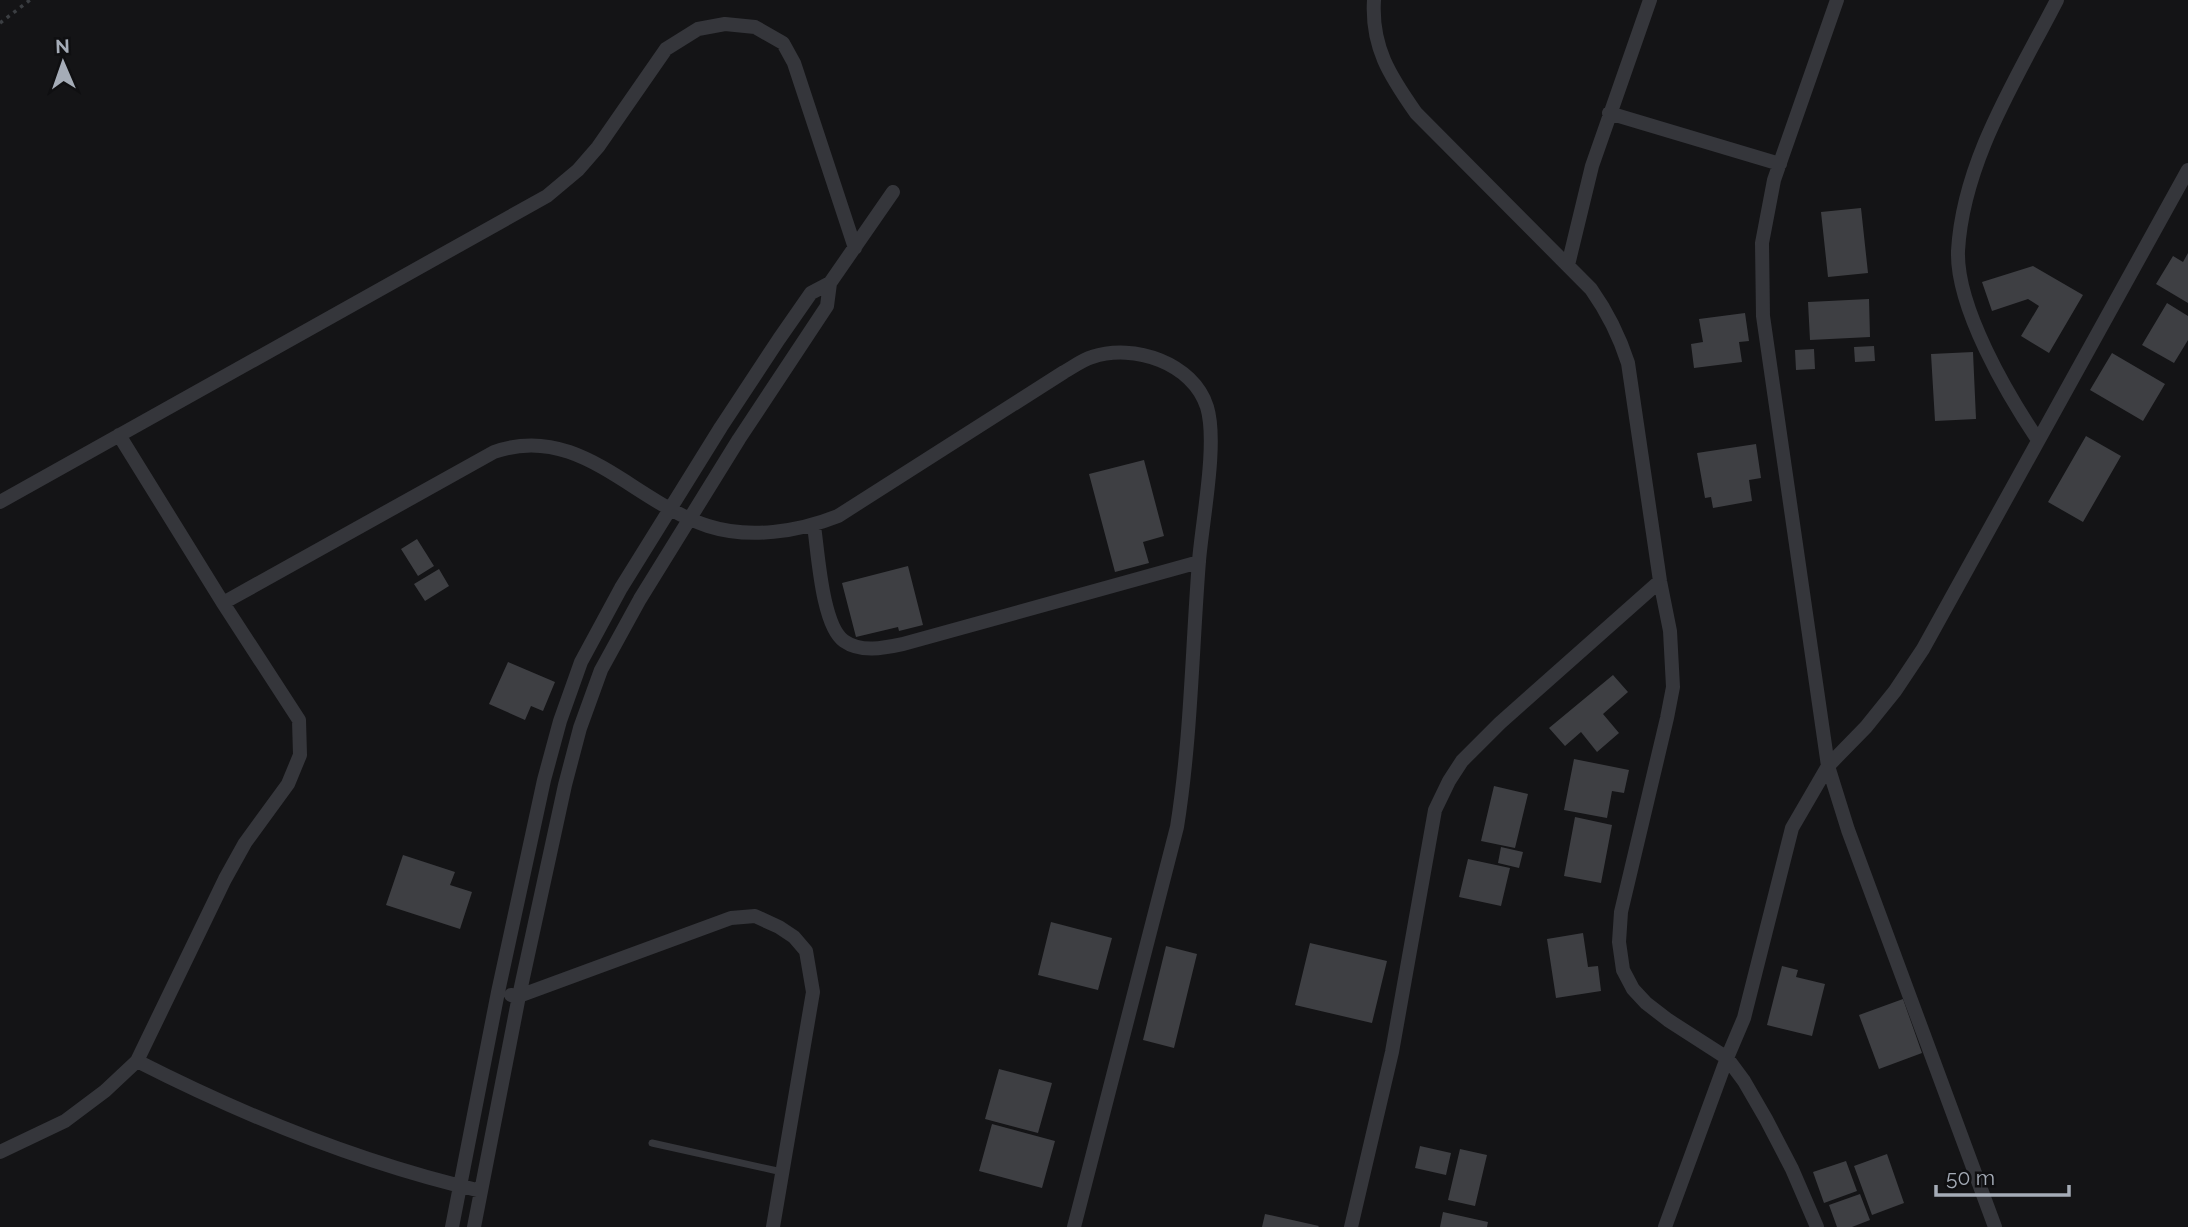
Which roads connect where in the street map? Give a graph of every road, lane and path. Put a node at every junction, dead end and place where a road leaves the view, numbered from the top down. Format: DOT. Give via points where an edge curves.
graph roads {
  1 [pos="30,0"];
  2 [pos="1374,0"];
  3 [pos="1650,0"];
  4 [pos="1837,0"];
  5 [pos="2057,0"];
  6 [pos="0,23"];
  7 [pos="1609,113"];
  8 [pos="1780,164"];
  9 [pos="2187,174"];
  10 [pos="893,192"];
  11 [pos="855,248"];
  12 [pos="1568,265"];
  13 [pos="830,283"];
  14 [pos="119,436"];
  15 [pos="2038,440"];
  16 [pos="0,502"];
  17 [pos="671,508"];
  18 [pos="690,518"];
  19 [pos="814,526"];
  20 [pos="1199,562"];
  21 [pos="1660,581"];
  22 [pos="223,603"];
  23 [pos="1828,766"];
  24 [pos="498,992"];
  25 [pos="519,996"];
  26 [pos="1727,1058"];
  27 [pos="137,1061"];
  28 [pos="652,1143"];
  29 [pos="0,1152"];
  30 [pos="782,1172"];
  31 [pos="460,1186"];
  32 [pos="481,1191"];
  33 [pos="452,1227"];
  34 [pos="474,1227"];
  35 [pos="773,1227"];
  36 [pos="1074,1227"];
  37 [pos="1351,1227"];
  38 [pos="1665,1227"];
  39 [pos="1817,1227"];
  40 [pos="1995,1227"];
  1 -- 6 [label="path"];
  2 -- 12 [label="street" via="1373,22 1381,54 1416,113"];
  3 -- 7 [label="street"];
  4 -- 8 [label="street"];
  5 -- 15 [label="street" via="1979,153 1964,207 1958,253 1966,302 2007,394"];
  7 -- 8 [label="street"];
  7 -- 12 [label="street"];
  8 -- 23 [label="street" via="1762,243 1763,316"];
  9 -- 15 [label="street"];
  10 -- 11 [label="street"];
  11 -- 13 [label="street"];
  11 -- 14 [label="street" via="794,63 783,43 755,27 725,24 698,29 666,49 598,147 547,196"];
  12 -- 21 [label="street" via="1607,311 1628,363"];
  13 -- 17 [label="street" via="811,293"];
  13 -- 18 [label="street" via="827,306"];
  14 -- 16 [label="street"];
  14 -- 22 [label="street"];
  15 -- 23 [label="street" via="1923,649 1866,727"];
  17 -- 18 [label="street"];
  17 -- 22 [label="street" via="577,453 544,445 508,447"];
  17 -- 24 [label="street" via="581,662 544,780"];
  18 -- 19 [label="street" via="729,531"];
  18 -- 25 [label="street" via="618,637 580,727"];
  19 -- 20 [label="street" via="827,612 842,641 857,648 881,649"];
  19 -- 20 [label="street" via="838,516 1091,357 1117,352 1145,354 1175,368 1196,386 1207,408 1210,445"];
  20 -- 36 [label="street" via="1185,777 1177,827"];
  21 -- 26 [label="street" via="1670,631 1673,687 1619,942 1623,970 1646,1003"];
  21 -- 37 [label="street" via="1500,723 1462,761 1444,790 1435,810 1392,1052"];
  22 -- 27 [label="street" via="299,720 300,755 288,784 231,867"];
  23 -- 26 [label="street" via="1792,828 1744,1018"];
  23 -- 40 [label="street"];
  24 -- 25 [label="street"];
  24 -- 31 [label="street"];
  25 -- 30 [label="street" via="731,918 755,916 794,937 806,951 813,992"];
  25 -- 32 [label="street"];
  26 -- 38 [label="street"];
  26 -- 39 [label="street" via="1766,1119"];
  27 -- 29 [label="street" via="65,1121"];
  27 -- 31 [label="street" via="199,1093 327,1146"];
  28 -- 30 [label="lane"];
  30 -- 35 [label="street"];
  31 -- 32 [label="street"];
  31 -- 33 [label="street"];
  32 -- 34 [label="street"];
}
